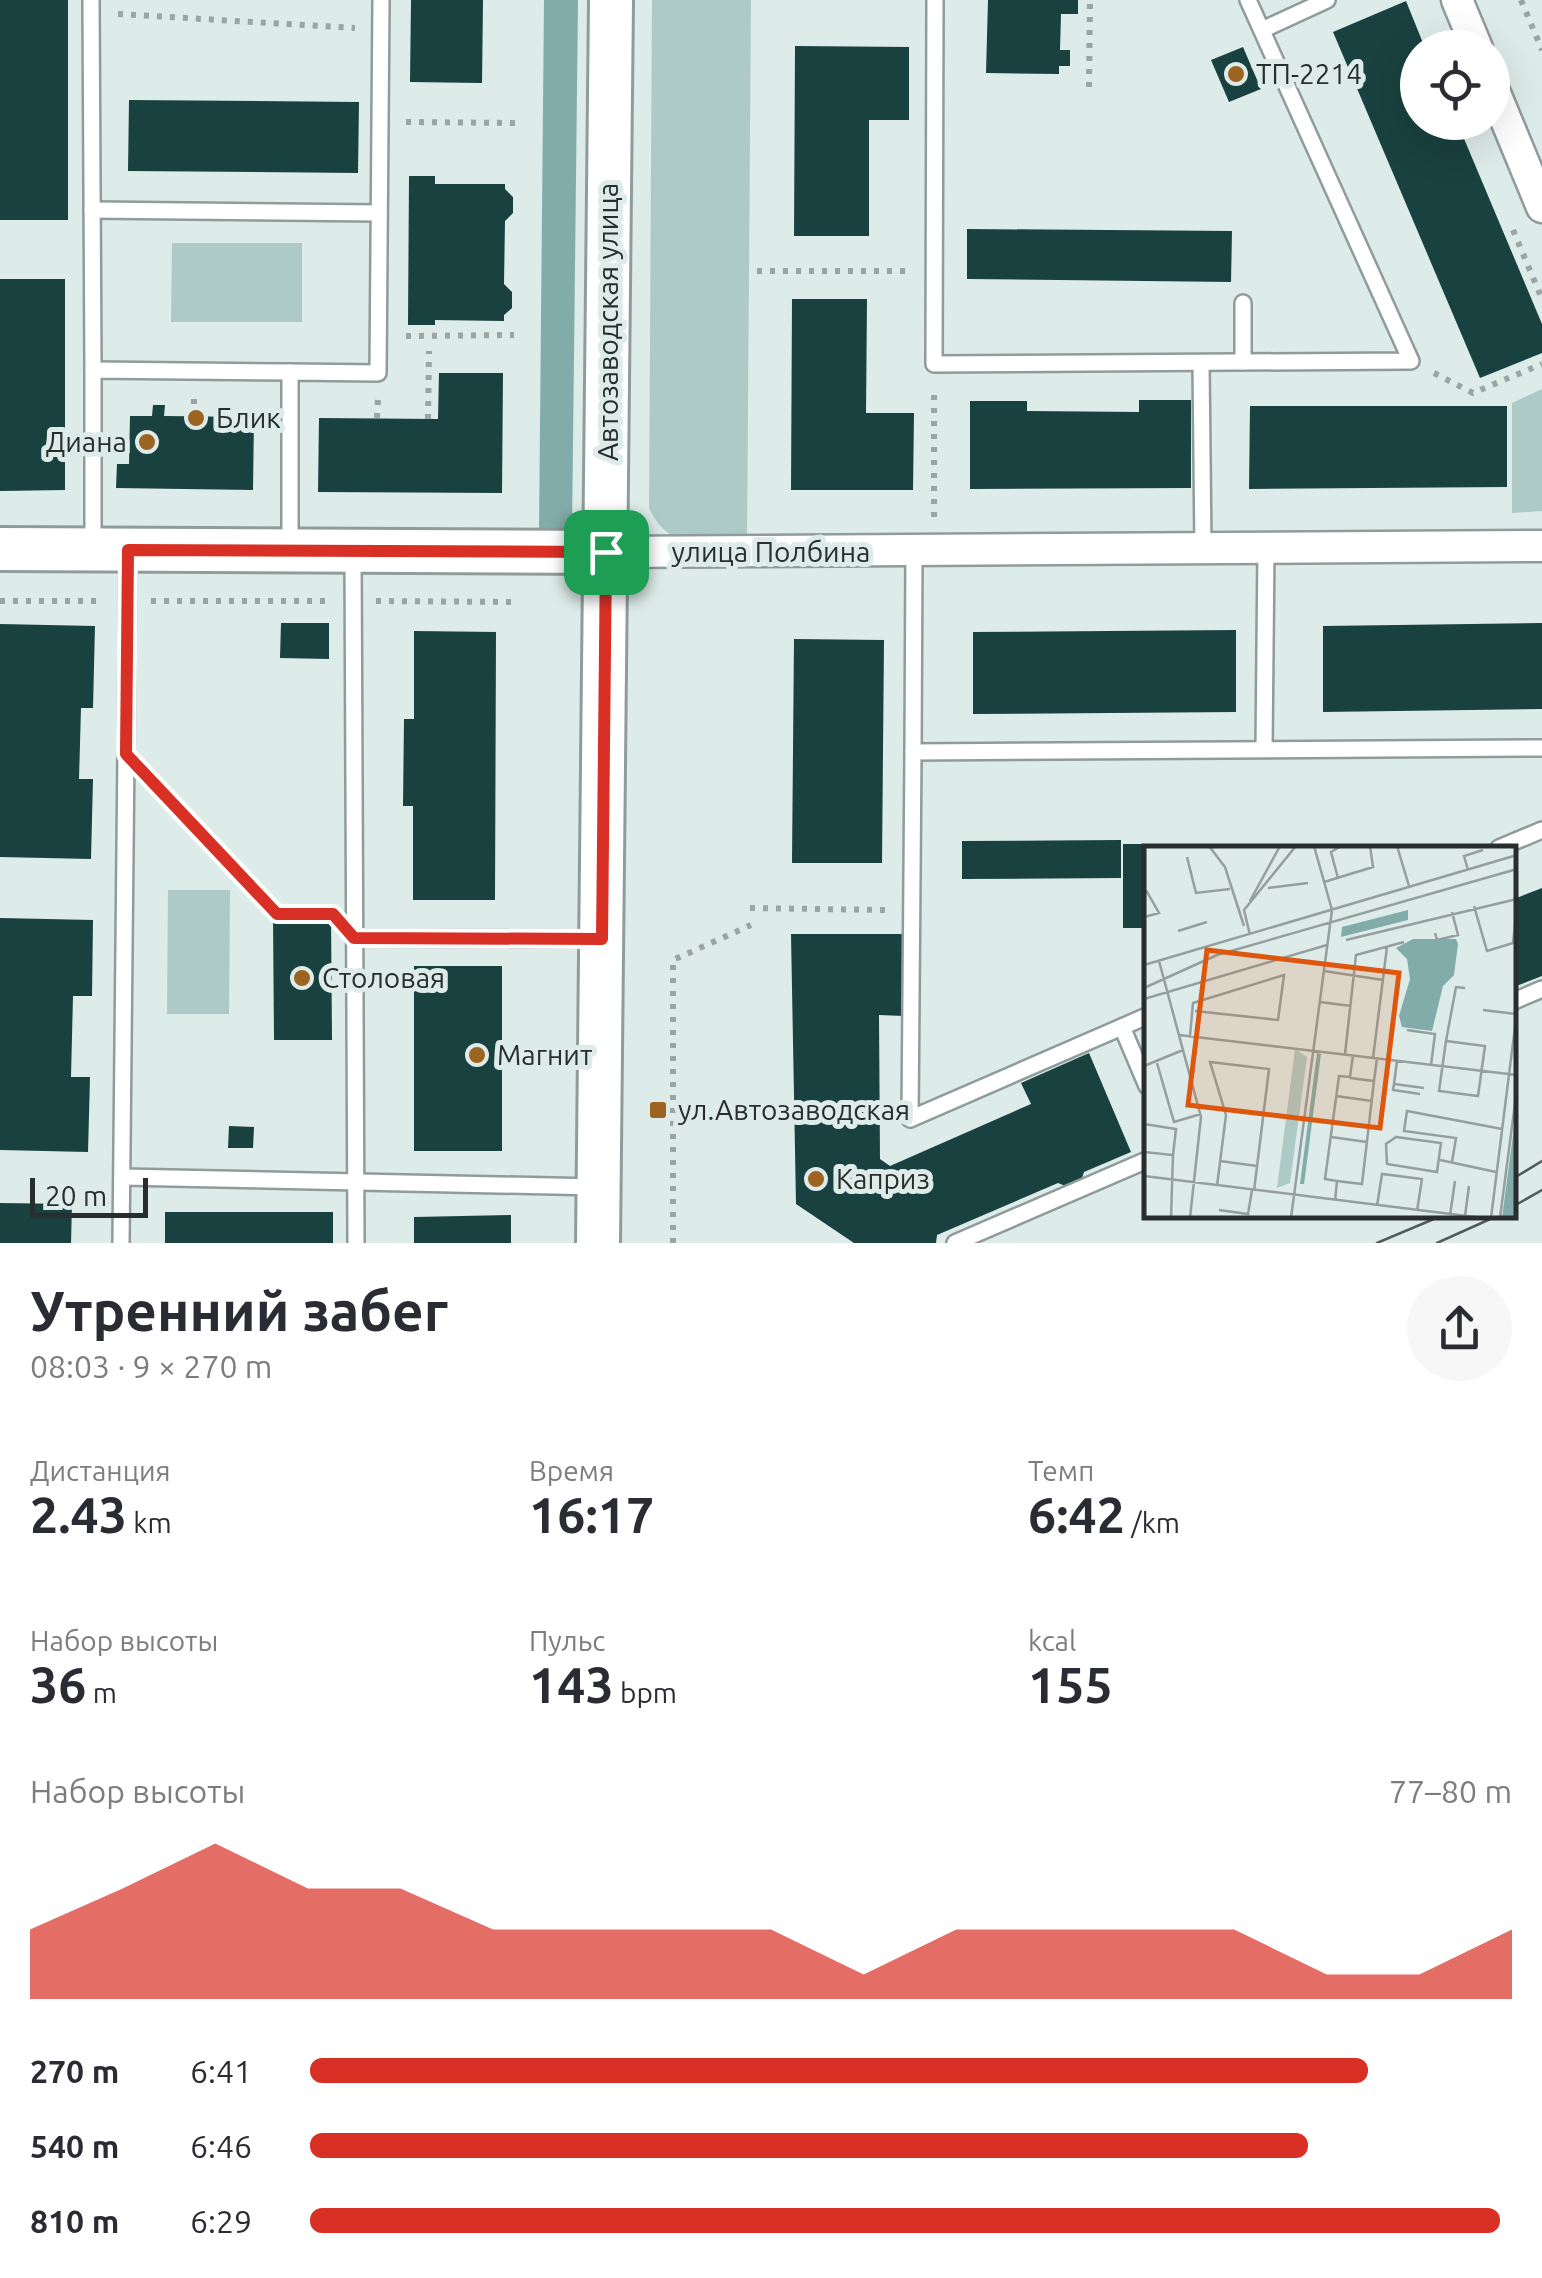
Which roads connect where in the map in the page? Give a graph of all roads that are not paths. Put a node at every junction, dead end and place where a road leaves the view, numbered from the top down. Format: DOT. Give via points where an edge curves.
graph roads {
  1 [pos="381,0"];
  2 [pos="611,0"];
  3 [pos="935,0"];
  4 [pos="1248,0"];
  5 [pos="1328,0"];
  6 [pos="1457,0"];
  7 [pos="92,6"];
  8 [pos="1262,30"];
  9 [pos="1470,30"];
  10 [pos="1510,130"];
  11 [pos="1542,207"];
  12 [pos="92,210"];
  13 [pos="379,213"];
  14 [pos="1243,303"];
  15 [pos="1243,362"];
  16 [pos="1200,363"];
  17 [pos="93,370"];
  18 [pos="290,372"];
  19 [pos="1542,546"];
  20 [pos="1266,548"];
  21 [pos="0,549"];
  22 [pos="1203,549"];
  23 [pos="110,550"];
  24 [pos="290,551"];
  25 [pos="353,551"];
  26 [pos="606,552"];
  27 [pos="914,552"];
  28 [pos="1542,748"];
  29 [pos="1264,749"];
  30 [pos="913,752"];
  31 [pos="1542,830"];
  32 [pos="1504,846"];
  33 [pos="354,938"];
  34 [pos="602,939"];
  35 [pos="1542,989"];
  36 [pos="1517,1000"];
  37 [pos="1144,1017"];
  38 [pos="1122,1027"];
  39 [pos="1144,1079"];
  40 [pos="1144,1161"];
  41 [pos="122,1178"];
  42 [pos="356,1182"];
  43 [pos="599,1187"];
  44 [pos="121,1243"];
  45 [pos="356,1243"];
  46 [pos="598,1243"];
  47 [pos="955,1243"];
  1 -- 13 [label="lane"];
  2 -- 26 [label="street, Автозаводская улица"];
  3 -- 16 [label="lane" via="934,364"];
  4 -- 8 [label="lane"];
  5 -- 8 [label="lane"];
  6 -- 9 [label="street"];
  7 -- 12 [label="lane"];
  8 -- 15 [label="lane" via="1411,361"];
  10 -- 11 [label="street"];
  12 -- 13 [label="lane"];
  12 -- 17 [label="lane"];
  13 -- 18 [label="lane" via="378,373"];
  14 -- 15 [label="lane"];
  15 -- 16 [label="lane"];
  16 -- 22 [label="lane"];
  17 -- 18 [label="lane"];
  17 -- 23 [label="lane"];
  18 -- 24 [label="lane"];
  19 -- 20 [label="street, улица Полбина"];
  20 -- 22 [label="street, улица Полбина"];
  20 -- 29 [label="lane"];
  21 -- 23 [label="street, улица Полбина"];
  22 -- 27 [label="street, улица Полбина"];
  23 -- 24 [label="street, улица Полбина"];
  23 -- 41 [label="lane" via="128,601"];
  24 -- 25 [label="street, улица Полбина"];
  25 -- 26 [label="street, улица Полбина"];
  25 -- 33 [label="lane"];
  26 -- 27 [label="street, улица Полбина"];
  26 -- 34 [label="street, Автозаводская улица"];
  27 -- 30 [label="lane"];
  28 -- 29 [label="lane"];
  29 -- 30 [label="lane"];
  30 -- 38 [label="lane" via="910,1119"];
  31 -- 32 [label="lane"];
  33 -- 34 [label="lane"];
  33 -- 42 [label="lane"];
  34 -- 43 [label="street, Автозаводская улица"];
  35 -- 36 [label="lane"];
  37 -- 38 [label="lane"];
  38 -- 39 [label="lane"];
  40 -- 47 [label="lane"];
  41 -- 42 [label="lane"];
  41 -- 44 [label="lane"];
  42 -- 43 [label="lane"];
  42 -- 45 [label="lane"];
  43 -- 46 [label="street, Автозаводская улица"];
}
